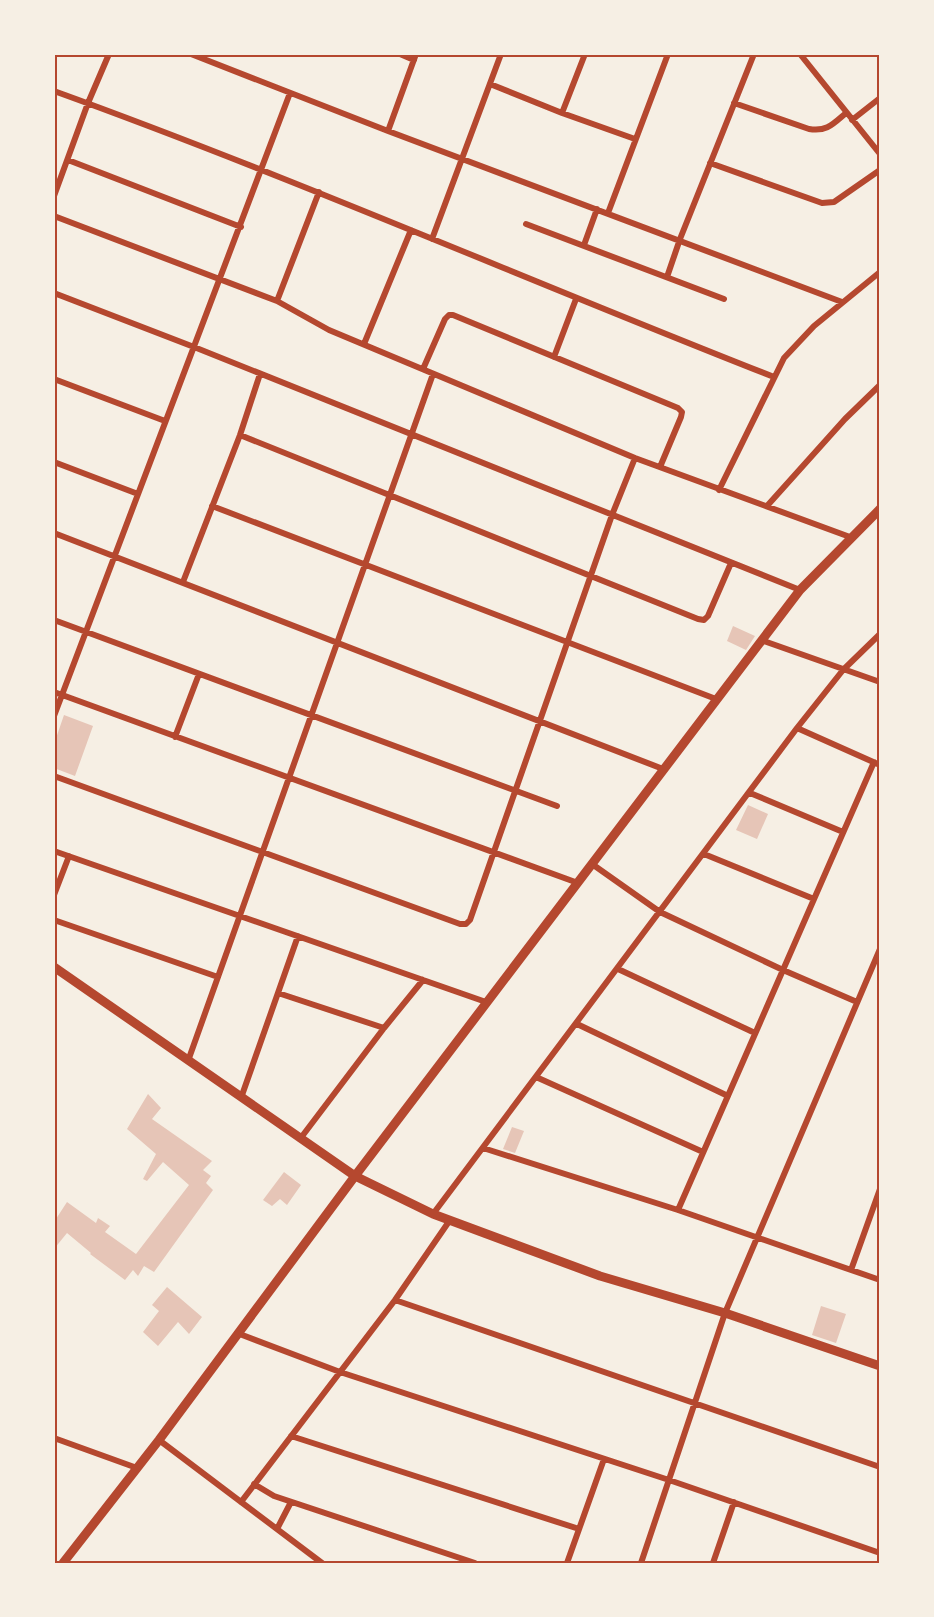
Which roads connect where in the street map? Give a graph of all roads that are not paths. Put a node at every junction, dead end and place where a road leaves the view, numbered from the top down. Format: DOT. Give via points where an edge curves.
graph roads {
  1 [pos="109,54"];
  2 [pos="191,54"];
  3 [pos="400,54"];
  4 [pos="501,54"];
  5 [pos="585,54"];
  6 [pos="668,54"];
  7 [pos="754,54"];
  8 [pos="800,54"];
  9 [pos="415,57"];
  10 [pos="490,84"];
  11 [pos="54,91"];
  12 [pos="291,93"];
  13 [pos="880,98"];
  14 [pos="734,103"];
  15 [pos="88,104"];
  16 [pos="562,113"];
  17 [pos="846,113"];
  18 [pos="852,120"];
  19 [pos="387,131"];
  20 [pos="634,139"];
  21 [pos="880,154"];
  22 [pos="461,158"];
  23 [pos="68,160"];
  24 [pos="710,164"];
  25 [pos="262,170"];
  26 [pos="880,170"];
  27 [pos="319,192"];
  28 [pos="54,196"];
  29 [pos="597,209"];
  30 [pos="608,213"];
  31 [pos="54,216"];
  32 [pos="526,224"];
  33 [pos="241,227"];
  34 [pos="411,230"];
  35 [pos="432,239"];
  36 [pos="680,239"];
  37 [pos="584,245"];
  38 [pos="880,272"];
  39 [pos="667,277"];
  40 [pos="220,281"];
  41 [pos="54,293"];
  42 [pos="576,299"];
  43 [pos="724,299"];
  44 [pos="277,301"];
  45 [pos="842,302"];
  46 [pos="364,344"];
  47 [pos="194,347"];
  48 [pos="554,357"];
  49 [pos="423,369"];
  50 [pos="260,374"];
  51 [pos="433,374"];
  52 [pos="774,378"];
  53 [pos="54,379"];
  54 [pos="880,385"];
  55 [pos="165,421"];
  56 [pos="411,434"];
  57 [pos="240,435"];
  58 [pos="635,458"];
  59 [pos="54,462"];
  60 [pos="660,467"];
  61 [pos="719,490"];
  62 [pos="138,494"];
  63 [pos="390,495"];
  64 [pos="212,506"];
  65 [pos="767,506"];
  66 [pos="880,508"];
  67 [pos="612,515"];
  68 [pos="54,533"];
  69 [pos="850,537"];
  70 [pos="114,556"];
  71 [pos="731,563"];
  72 [pos="365,565"];
  73 [pos="591,576"];
  74 [pos="183,582"];
  75 [pos="800,590"];
  76 [pos="54,620"];
  77 [pos="85,631"];
  78 [pos="880,634"];
  79 [pos="761,640"];
  80 [pos="567,642"];
  81 [pos="337,643"];
  82 [pos="843,670"];
  83 [pos="199,674"];
  84 [pos="880,682"];
  85 [pos="54,692"];
  86 [pos="62,695"];
  87 [pos="716,699"];
  88 [pos="54,716"];
  89 [pos="312,716"];
  90 [pos="540,720"];
  91 [pos="797,728"];
  92 [pos="175,737"];
  93 [pos="877,763"];
  94 [pos="663,769"];
  95 [pos="54,776"];
  96 [pos="289,779"];
  97 [pos="515,791"];
  98 [pos="750,793"];
  99 [pos="557,806"];
  100 [pos="843,832"];
  101 [pos="54,851"];
  102 [pos="263,851"];
  103 [pos="493,853"];
  104 [pos="704,854"];
  105 [pos="69,856"];
  106 [pos="592,864"];
  107 [pos="578,884"];
  108 [pos="54,895"];
  109 [pos="813,899"];
  110 [pos="660,912"];
  111 [pos="240,916"];
  112 [pos="54,920"];
  113 [pos="298,936"];
  114 [pos="880,949"];
  115 [pos="54,967"];
  116 [pos="618,969"];
  117 [pos="783,970"];
  118 [pos="218,977"];
  119 [pos="423,980"];
  120 [pos="278,993"];
  121 [pos="486,1002"];
  122 [pos="857,1002"];
  123 [pos="577,1024"];
  124 [pos="384,1028"];
  125 [pos="755,1033"];
  126 [pos="188,1061"];
  127 [pos="536,1077"];
  128 [pos="728,1096"];
  129 [pos="242,1098"];
  130 [pos="300,1139"];
  131 [pos="483,1148"];
  132 [pos="703,1152"];
  133 [pos="355,1176"];
  134 [pos="880,1189"];
  135 [pos="678,1210"];
  136 [pos="872,1212"];
  137 [pos="433,1214"];
  138 [pos="880,1215"];
  139 [pos="450,1220"];
  140 [pos="756,1238"];
  141 [pos="851,1270"];
  142 [pos="880,1280"];
  143 [pos="395,1300"];
  144 [pos="725,1313"];
  145 [pos="237,1333"];
  146 [pos="880,1366"];
  147 [pos="340,1372"];
  148 [pos="695,1403"];
  149 [pos="291,1436"];
  150 [pos="54,1438"];
  151 [pos="159,1440"];
  152 [pos="604,1459"];
  153 [pos="880,1467"];
  154 [pos="137,1468"];
  155 [pos="669,1480"];
  156 [pos="254,1484"];
  157 [pos="241,1502"];
  158 [pos="291,1502"];
  159 [pos="734,1502"];
  160 [pos="277,1529"];
  161 [pos="579,1529"];
  162 [pos="880,1553"];
  163 [pos="63,1563"];
  164 [pos="322,1563"];
  165 [pos="475,1563"];
  166 [pos="567,1563"];
  167 [pos="641,1563"];
  168 [pos="712,1563"];
  1 -- 15 [label="street"];
  2 -- 12 [label="street"];
  3 -- 9 [label="street"];
  4 -- 10 [label="street"];
  5 -- 16 [label="street"];
  6 -- 20 [label="street"];
  7 -- 14 [label="street"];
  8 -- 17 [label="street"];
  9 -- 19 [label="street"];
  10 -- 16 [label="street"];
  10 -- 22 [label="street"];
  11 -- 15 [label="street"];
  12 -- 19 [label="street"];
  12 -- 25 [label="street"];
  13 -- 18 [label="street"];
  14 -- 17 [label="street" via="820,130"];
  14 -- 24 [label="street"];
  15 -- 23 [label="street"];
  15 -- 25 [label="street"];
  16 -- 20 [label="street"];
  17 -- 18 [label="street"];
  18 -- 21 [label="street"];
  19 -- 22 [label="street"];
  20 -- 30 [label="street"];
  22 -- 29 [label="street"];
  22 -- 35 [label="street"];
  23 -- 28 [label="street"];
  23 -- 33 [label="street"];
  24 -- 26 [label="street" via="822,203 834,202"];
  24 -- 36 [label="street"];
  25 -- 27 [label="street"];
  25 -- 33 [label="street"];
  27 -- 34 [label="street"];
  27 -- 44 [label="street"];
  29 -- 30 [label="street"];
  29 -- 37 [label="street"];
  30 -- 36 [label="street"];
  31 -- 40 [label="street"];
  32 -- 37 [label="street"];
  33 -- 40 [label="street"];
  34 -- 35 [label="street"];
  34 -- 46 [label="street"];
  35 -- 42 [label="street"];
  36 -- 39 [label="street"];
  36 -- 45 [label="street"];
  37 -- 39 [label="street"];
  38 -- 45 [label="street"];
  39 -- 43 [label="street"];
  40 -- 44 [label="street"];
  40 -- 47 [label="street"];
  41 -- 47 [label="street"];
  42 -- 48 [label="street"];
  42 -- 52 [label="street"];
  44 -- 46 [label="street"];
  45 -- 52 [label="street" via="795,344"];
  46 -- 49 [label="street"];
  47 -- 50 [label="street"];
  47 -- 55 [label="street"];
  48 -- 49 [label="street" via="449,315"];
  48 -- 60 [label="street" via="682,412"];
  49 -- 51 [label="street"];
  50 -- 56 [label="street"];
  50 -- 57 [label="street"];
  51 -- 56 [label="street"];
  51 -- 58 [label="street"];
  52 -- 61 [label="street"];
  53 -- 55 [label="street"];
  54 -- 65 [label="street"];
  55 -- 62 [label="street"];
  56 -- 63 [label="street"];
  56 -- 67 [label="street"];
  57 -- 63 [label="street"];
  57 -- 64 [label="street"];
  58 -- 60 [label="street"];
  58 -- 67 [label="street"];
  59 -- 62 [label="street"];
  60 -- 61 [label="street"];
  61 -- 65 [label="street"];
  62 -- 70 [label="street"];
  63 -- 72 [label="street"];
  63 -- 73 [label="street"];
  64 -- 72 [label="street"];
  64 -- 74 [label="street"];
  65 -- 69 [label="street"];
  66 -- 69 [label="street"];
  67 -- 71 [label="street"];
  67 -- 73 [label="street"];
  68 -- 70 [label="street"];
  69 -- 75 [label="street"];
  70 -- 74 [label="street"];
  70 -- 77 [label="street"];
  71 -- 73 [label="street" via="704,620"];
  71 -- 75 [label="street"];
  72 -- 80 [label="street"];
  72 -- 81 [label="street"];
  73 -- 80 [label="street"];
  74 -- 81 [label="street"];
  75 -- 79 [label="street"];
  76 -- 77 [label="street"];
  77 -- 83 [label="street"];
  77 -- 86 [label="street"];
  78 -- 82 [label="street"];
  79 -- 82 [label="street"];
  79 -- 87 [label="street"];
  80 -- 87 [label="street"];
  80 -- 90 [label="street"];
  81 -- 89 [label="street"];
  81 -- 90 [label="street"];
  82 -- 84 [label="street"];
  82 -- 91 [label="street"];
  83 -- 89 [label="street"];
  83 -- 92 [label="street"];
  85 -- 86 [label="street"];
  86 -- 88 [label="street"];
  86 -- 92 [label="street"];
  87 -- 94 [label="street"];
  89 -- 96 [label="street"];
  89 -- 97 [label="street"];
  90 -- 94 [label="street"];
  90 -- 97 [label="street"];
  91 -- 93 [label="street"];
  91 -- 98 [label="street"];
  92 -- 96 [label="street"];
  93 -- 100 [label="street"];
  94 -- 106 [label="street"];
  95 -- 102 [label="street"];
  96 -- 102 [label="street"];
  96 -- 103 [label="street"];
  97 -- 99 [label="street"];
  97 -- 103 [label="street"];
  98 -- 100 [label="street"];
  98 -- 104 [label="street"];
  100 -- 109 [label="street"];
  101 -- 105 [label="street"];
  102 -- 103 [label="street" via="460,924 470,920"];
  102 -- 111 [label="street"];
  103 -- 107 [label="street"];
  104 -- 109 [label="street"];
  104 -- 110 [label="street"];
  105 -- 108 [label="street"];
  105 -- 111 [label="street"];
  106 -- 107 [label="street"];
  106 -- 110 [label="street"];
  107 -- 121 [label="street"];
  109 -- 117 [label="street"];
  110 -- 116 [label="street"];
  110 -- 117 [label="street"];
  111 -- 113 [label="street"];
  111 -- 118 [label="street"];
  112 -- 118 [label="street"];
  113 -- 119 [label="street"];
  113 -- 120 [label="street"];
  114 -- 122 [label="street"];
  115 -- 126 [label="street"];
  116 -- 123 [label="street"];
  116 -- 125 [label="street"];
  117 -- 122 [label="street"];
  117 -- 125 [label="street"];
  118 -- 126 [label="street"];
  119 -- 121 [label="street"];
  119 -- 124 [label="street"];
  120 -- 124 [label="street"];
  120 -- 129 [label="street"];
  121 -- 133 [label="street"];
  122 -- 140 [label="street"];
  123 -- 127 [label="street"];
  123 -- 128 [label="street"];
  124 -- 130 [label="street"];
  125 -- 128 [label="street"];
  126 -- 129 [label="street"];
  127 -- 131 [label="street"];
  127 -- 132 [label="street"];
  128 -- 132 [label="street"];
  129 -- 130 [label="street"];
  130 -- 133 [label="street"];
  131 -- 135 [label="street"];
  131 -- 137 [label="street"];
  132 -- 135 [label="street"];
  133 -- 137 [label="street"];
  133 -- 145 [label="street"];
  134 -- 136 [label="street"];
  135 -- 140 [label="street"];
  136 -- 138 [label="street"];
  136 -- 141 [label="street"];
  137 -- 139 [label="street"];
  139 -- 143 [label="street"];
  139 -- 144 [label="street" via="600,1276"];
  140 -- 141 [label="street"];
  140 -- 144 [label="street"];
  141 -- 142 [label="street"];
  143 -- 147 [label="street"];
  143 -- 148 [label="street"];
  144 -- 146 [label="street"];
  144 -- 148 [label="street"];
  145 -- 147 [label="street"];
  145 -- 151 [label="street"];
  147 -- 149 [label="street"];
  147 -- 152 [label="street"];
  148 -- 153 [label="street"];
  148 -- 155 [label="street"];
  149 -- 156 [label="street"];
  149 -- 161 [label="street"];
  150 -- 154 [label="street"];
  151 -- 154 [label="street"];
  151 -- 157 [label="street"];
  152 -- 155 [label="street"];
  152 -- 161 [label="street"];
  154 -- 163 [label="street"];
  155 -- 159 [label="street"];
  155 -- 167 [label="street"];
  156 -- 157 [label="street"];
  156 -- 158 [label="street"];
  157 -- 160 [label="street"];
  158 -- 160 [label="street"];
  158 -- 165 [label="street"];
  159 -- 162 [label="street"];
  159 -- 168 [label="street"];
  160 -- 164 [label="street"];
  161 -- 166 [label="street"];
}
